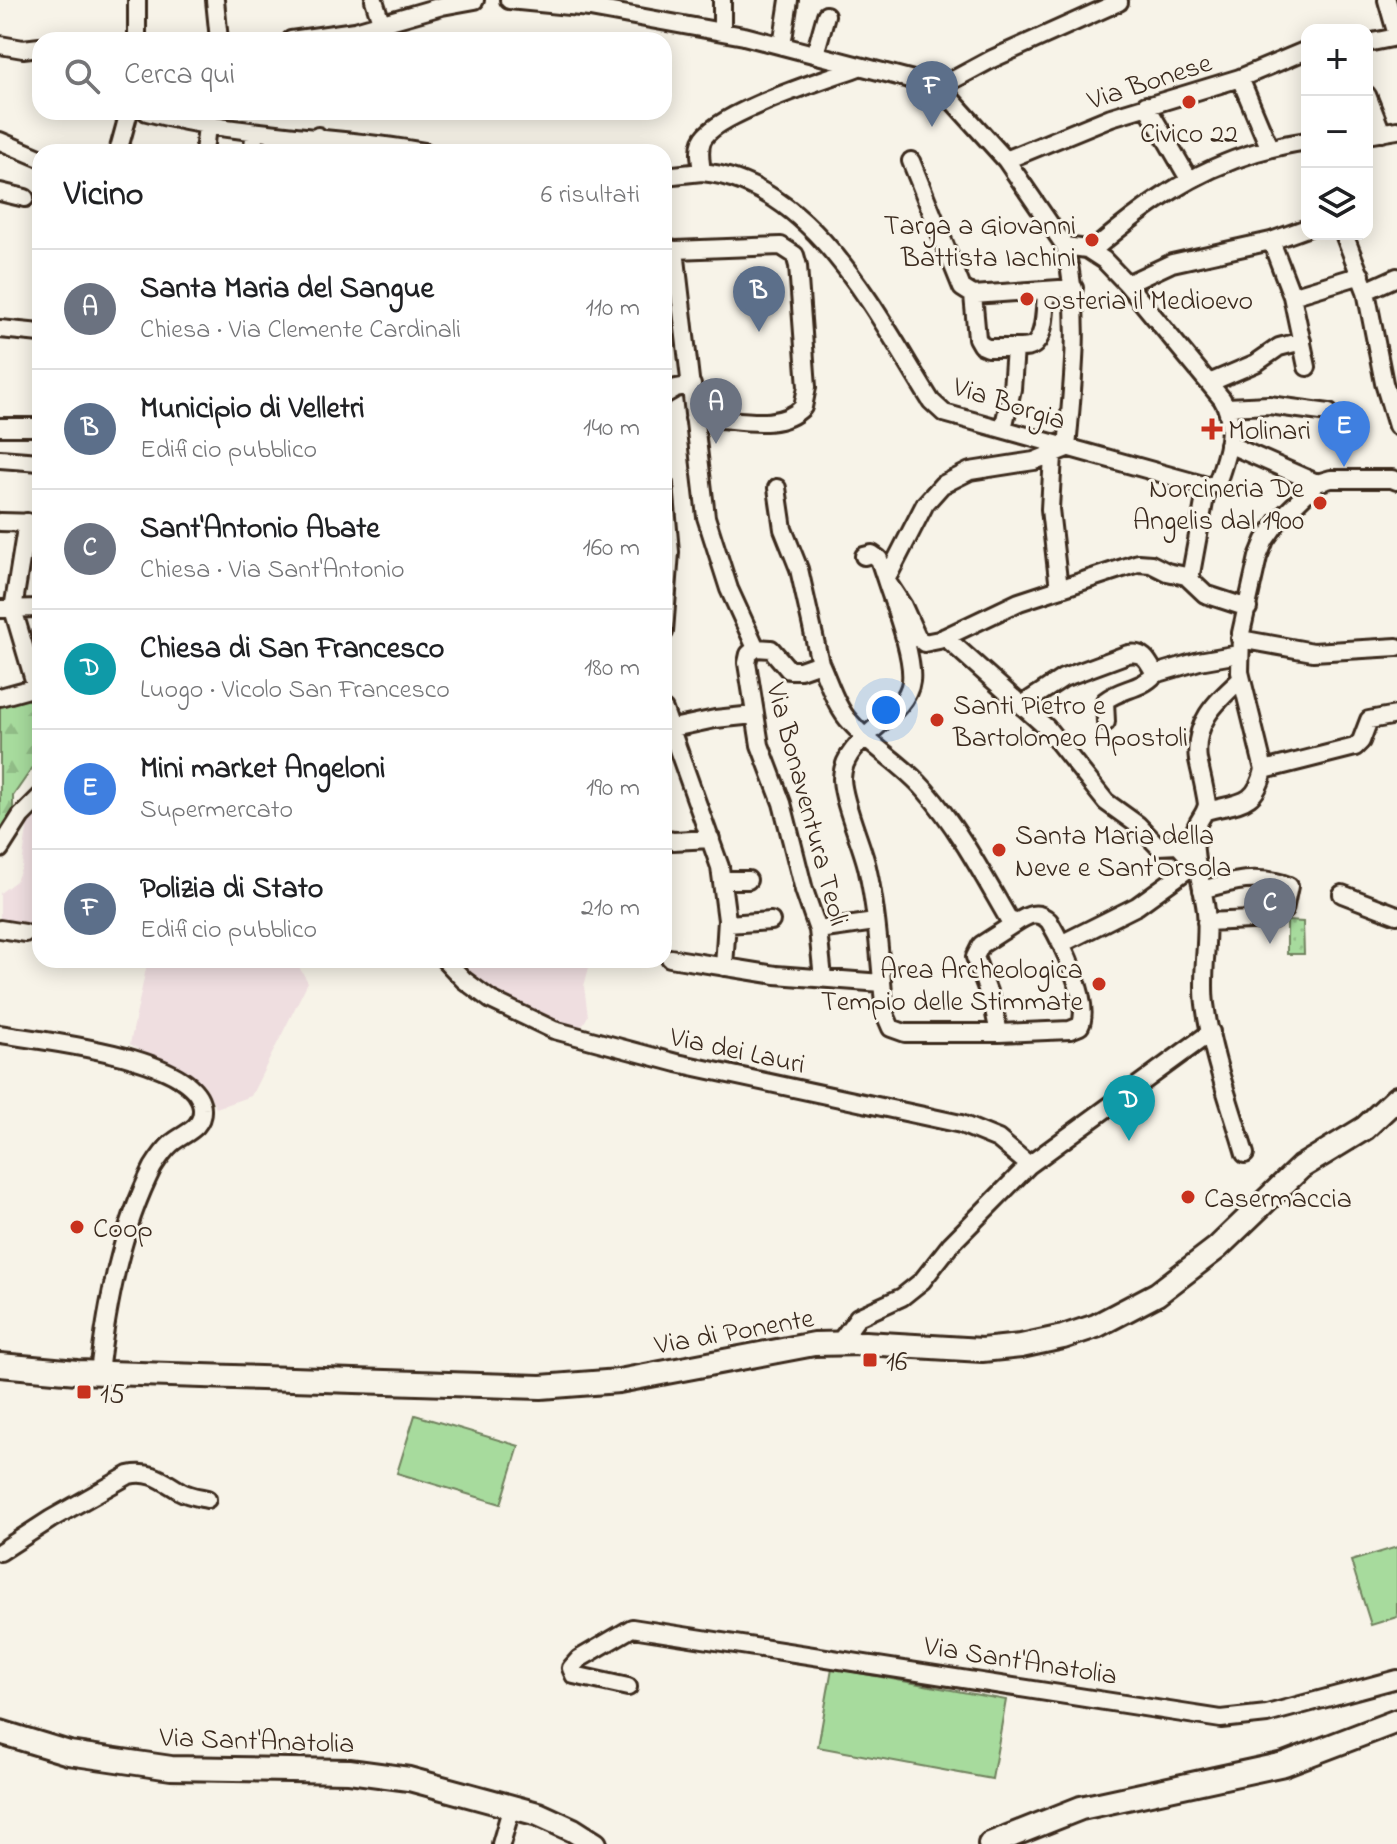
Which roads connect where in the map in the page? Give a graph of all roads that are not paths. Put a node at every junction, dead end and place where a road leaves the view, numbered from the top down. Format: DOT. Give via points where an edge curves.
graph roads {
  1 [pos="137,0"];
  2 [pos="215,0"];
  3 [pos="374,0"];
  4 [pos="475,0"];
  5 [pos="509,0"];
  6 [pos="722,0"];
  7 [pos="789,0"];
  8 [pos="1387,0"];
  9 [pos="1119,2"];
  10 [pos="591,4"];
  11 [pos="826,15"];
  12 [pos="382,25"];
  13 [pos="137,32"];
  14 [pos="218,32"];
  15 [pos="348,32"];
  16 [pos="722,32"];
  17 [pos="1397,36"];
  18 [pos="1373,42"];
  19 [pos="0,45"];
  20 [pos="782,46"];
  21 [pos="31,48"];
  22 [pos="1301,53"];
  23 [pos="815,54"];
  24 [pos="859,67"];
  25 [pos="1240,78"];
  26 [pos="940,87"];
  27 [pos="1367,96"];
  28 [pos="1146,105"];
  29 [pos="127,120"];
  30 [pos="181,120"];
  31 [pos="207,126"];
  32 [pos="255,132"];
  33 [pos="1382,132"];
  34 [pos="0,141"];
  35 [pos="1301,142"];
  36 [pos="120,144"];
  37 [pos="205,144"];
  38 [pos="253,144"];
  39 [pos="316,144"];
  40 [pos="1269,147"];
  41 [pos="32,155"];
  42 [pos="1006,160"];
  43 [pos="911,161"];
  44 [pos="702,172"];
  45 [pos="672,175"];
  46 [pos="1189,179"];
  47 [pos="0,192"];
  48 [pos="25,198"];
  49 [pos="1301,230"];
  50 [pos="1346,240"];
  51 [pos="1271,241"];
  52 [pos="1065,246"];
  53 [pos="672,249"];
  54 [pos="1092,251"];
  55 [pos="672,267"];
  56 [pos="1397,277"];
  57 [pos="1363,283"];
  58 [pos="1127,284"];
  59 [pos="1074,288"];
  60 [pos="1046,290"];
  61 [pos="973,295"];
  62 [pos="1292,296"];
  63 [pos="0,329"];
  64 [pos="32,332"];
  65 [pos="1302,341"];
  66 [pos="1015,348"];
  67 [pos="1307,367"];
  68 [pos="1209,383"];
  69 [pos="692,385"];
  70 [pos="672,390"];
  71 [pos="1227,407"];
  72 [pos="1329,413"];
  73 [pos="694,418"];
  74 [pos="1397,426"];
  75 [pos="0,427"];
  76 [pos="32,427"];
  77 [pos="1003,429"];
  78 [pos="1228,444"];
  79 [pos="1060,452"];
  80 [pos="0,459"];
  81 [pos="32,461"];
  82 [pos="1395,479"];
  83 [pos="1324,481"];
  84 [pos="1211,486"];
  85 [pos="777,488"];
  86 [pos="0,522"];
  87 [pos="32,522"];
  88 [pos="32,525"];
  89 [pos="864,556"];
  90 [pos="1190,579"];
  91 [pos="886,580"];
  92 [pos="1059,589"];
  93 [pos="32,608"];
  94 [pos="1248,608"];
  95 [pos="6,609"];
  96 [pos="945,637"];
  97 [pos="1240,647"];
  98 [pos="1397,647"];
  99 [pos="756,648"];
  100 [pos="820,663"];
  101 [pos="32,672"];
  102 [pos="1155,674"];
  103 [pos="1241,679"];
  104 [pos="32,689"];
  105 [pos="0,697"];
  106 [pos="1022,705"];
  107 [pos="754,715"];
  108 [pos="1397,715"];
  109 [pos="1106,722"];
  110 [pos="672,728"];
  111 [pos="867,736"];
  112 [pos="672,739"];
  113 [pos="1264,770"];
  114 [pos="32,805"];
  115 [pos="1206,811"];
  116 [pos="711,839"];
  117 [pos="672,841"];
  118 [pos="0,849"];
  119 [pos="1195,864"];
  120 [pos="722,880"];
  121 [pos="748,880"];
  122 [pos="1202,890"];
  123 [pos="1342,894"];
  124 [pos="1397,915"];
  125 [pos="771,921"];
  126 [pos="875,922"];
  127 [pos="1206,922"];
  128 [pos="727,924"];
  129 [pos="1012,925"];
  130 [pos="0,929"];
  131 [pos="818,930"];
  132 [pos="25,933"];
  133 [pos="1061,944"];
  134 [pos="672,958"];
  135 [pos="724,967"];
  136 [pos="454,968"];
  137 [pos="823,978"];
  138 [pos="882,983"];
  139 [pos="1211,1032"];
  140 [pos="999,1033"];
  141 [pos="0,1034"];
  142 [pos="1397,1098"];
  143 [pos="1245,1154"];
  144 [pos="1029,1165"];
  145 [pos="839,1343"];
  146 [pos="0,1365"];
  147 [pos="99,1373"];
  148 [pos="207,1499"];
  149 [pos="0,1552"];
  150 [pos="1397,1679"];
  151 [pos="628,1687"];
  152 [pos="1397,1721"];
  153 [pos="0,1732"];
  154 [pos="512,1806"];
  155 [pos="501,1844"];
  156 [pos="595,1844"];
  157 [pos="990,1844"];
  1 -- 13 [label="street"];
  2 -- 14 [label="street"];
  3 -- 12 [label="street"];
  4 -- 12 [label="street"];
  5 -- 10 [label="street"];
  6 -- 16 [label="street"];
  7 -- 20 [label="street"];
  8 -- 17 [label="street"];
  9 -- 26 [label="street"];
  10 -- 16 [label="street"];
  11 -- 23 [label="street"];
  12 -- 15 [label="street"];
  16 -- 20 [label="street"];
  17 -- 18 [label="street"];
  19 -- 21 [label="street"];
  20 -- 23 [label="street"];
  22 -- 25 [label="street, Via Bonese"];
  23 -- 24 [label="street"];
  24 -- 26 [label="street"];
  24 -- 44 [label="street" via="764,102 710,130 701,145"];
  25 -- 28 [label="street, Via Bonese"];
  25 -- 40 [label="street"];
  26 -- 42 [label="street"];
  27 -- 33 [label="street"];
  28 -- 42 [label="street, Via Bonese"];
  28 -- 46 [label="street"];
  29 -- 36 [label="street"];
  30 -- 31 [label="street"];
  31 -- 32 [label="street"];
  31 -- 37 [label="street"];
  32 -- 38 [label="street"];
  32 -- 39 [label="street"];
  34 -- 41 [label="street"];
  35 -- 40 [label="street"];
  40 -- 46 [label="street"];
  42 -- 52 [label="street"];
  43 -- 61 [label="street" via="962,288"];
  44 -- 45 [label="street, Via Borgia"];
  44 -- 77 [label="street, Via Borgia" via="750,184 794,214 865,294 935,405 951,417"];
  46 -- 54 [label="street"];
  47 -- 48 [label="street"];
  49 -- 51 [label="street"];
  50 -- 57 [label="street"];
  51 -- 58 [label="street" via="1172,263"];
  51 -- 62 [label="street"];
  52 -- 54 [label="street"];
  52 -- 59 [label="street"];
  53 -- 73 [label="street" via="781,246 795,255 798,266 808,391 803,407 777,420"];
  54 -- 58 [label="street"];
  55 -- 69 [label="street"];
  56 -- 57 [label="street"];
  57 -- 62 [label="street"];
  57 -- 74 [label="street"];
  58 -- 68 [label="street"];
  59 -- 60 [label="street"];
  59 -- 79 [label="street" via="1076,340"];
  60 -- 61 [label="street"];
  60 -- 66 [label="street" via="1037,341"];
  61 -- 66 [label="street" via="981,345"];
  62 -- 65 [label="street"];
  63 -- 64 [label="street"];
  65 -- 67 [label="street"];
  65 -- 68 [label="street"];
  66 -- 77 [label="street"];
  68 -- 71 [label="street"];
  69 -- 70 [label="street"];
  69 -- 73 [label="street"];
  71 -- 72 [label="street" via="1269,405"];
  71 -- 78 [label="street"];
  73 -- 99 [label="street" via="711,538"];
  75 -- 76 [label="street"];
  77 -- 79 [label="street, Via Borgia"];
  78 -- 83 [label="street"];
  78 -- 84 [label="street"];
  79 -- 84 [label="street, Via Borgia"];
  79 -- 91 [label="street" via="970,471 936,489"];
  79 -- 92 [label="street" via="1050,509"];
  80 -- 81 [label="street"];
  82 -- 83 [label="street"];
  83 -- 94 [label="street" via="1287,512 1265,540"];
  84 -- 90 [label="street"];
  85 -- 100 [label="street"];
  86 -- 87 [label="street"];
  88 -- 95 [label="street"];
  89 -- 91 [label="street" via="879,559"];
  90 -- 92 [label="street" via="1138,563"];
  90 -- 94 [label="street" via="1205,594"];
  91 -- 96 [label="street" via="920,641"];
  91 -- 111 [label="street" via="911,684 902,701"];
  92 -- 96 [label="street" via="1003,608"];
  93 -- 95 [label="street"];
  94 -- 97 [label="street"];
  95 -- 101 [label="street"];
  96 -- 106 [label="street"];
  97 -- 98 [label="street" via="1313,652"];
  97 -- 102 [label="street"];
  97 -- 103 [label="street"];
  99 -- 100 [label="street" via="771,649 789,670"];
  99 -- 107 [label="street, Via Bonaventura Teoli" via="747,663"];
  100 -- 111 [label="street" via="845,716"];
  102 -- 106 [label="street" via="1144,656 1128,654 1063,678"];
  102 -- 109 [label="street" via="1105,701"];
  103 -- 113 [label="street"];
  103 -- 115 [label="street" via="1211,707 1199,732"];
  104 -- 105 [label="street"];
  106 -- 119 [label="street" via="1110,806 1158,846 1181,847"];
  107 -- 110 [label="street"];
  107 -- 131 [label="street, Via Bonaventura Teoli"];
  108 -- 113 [label="street" via="1369,720 1355,747"];
  111 -- 126 [label="street" via="849,756 843,785 867,869"];
  111 -- 129 [label="street" via="928,794"];
  112 -- 116 [label="street"];
  113 -- 115 [label="street" via="1251,798"];
  114 -- 118 [label="street"];
  115 -- 119 [label="street" via="1196,826"];
  116 -- 117 [label="street"];
  116 -- 120 [label="street"];
  119 -- 122 [label="street"];
  119 -- 133 [label="street" via="1129,911"];
  120 -- 121 [label="street"];
  120 -- 128 [label="street"];
  122 -- 127 [label="street"];
  122 -- 127 [label="street" via="1251,878 1289,886 1284,910 1273,919"];
  123 -- 124 [label="street"];
  125 -- 128 [label="street"];
  126 -- 131 [label="street"];
  126 -- 138 [label="street"];
  127 -- 139 [label="street" via="1203,992"];
  128 -- 135 [label="street"];
  129 -- 133 [label="street" via="1041,914"];
  129 -- 140 [label="street" via="981,945 975,957"];
  130 -- 132 [label="street"];
  131 -- 137 [label="street, Via Bonaventura Teoli"];
  133 -- 140 [label="street" via="1084,1012 1080,1026"];
  134 -- 135 [label="street"];
  135 -- 137 [label="street"];
  136 -- 144 [label="street, Via dei Lauri" via="481,993 554,1030 677,1063 961,1124 998,1139"];
  137 -- 138 [label="street"];
  138 -- 140 [label="street" via="885,1014 891,1028 901,1033"];
  139 -- 143 [label="street"];
  139 -- 144 [label="street"];
  141 -- 147 [label="street" via="139,1060 183,1081 201,1103 199,1123 162,1154 140,1198 121,1257"];
  142 -- 145 [label="main road, Via di Ponente" via="1365,1128 1301,1167 1181,1277 1108,1321 1009,1348"];
  144 -- 145 [label="street" via="922,1281 902,1297 858,1317"];
  145 -- 147 [label="main road, Via di Ponente" via="567,1386"];
  146 -- 147 [label="main road, Via di Ponente"];
  148 -- 149 [label="street" via="155,1476 129,1475"];
  150 -- 151 [label="street, Via Sant'Anatolia" via="1267,1714 1214,1719 632,1628 571,1668 574,1675"];
  152 -- 157 [label="main road" via="1284,1764 1081,1808"];
  153 -- 154 [label="main road, Via Sant'Anatolia" via="69,1753 171,1768 349,1771 393,1777"];
  154 -- 155 [label="street"];
  154 -- 156 [label="main road, Via Sant'Anatolia" via="561,1824"];
}
